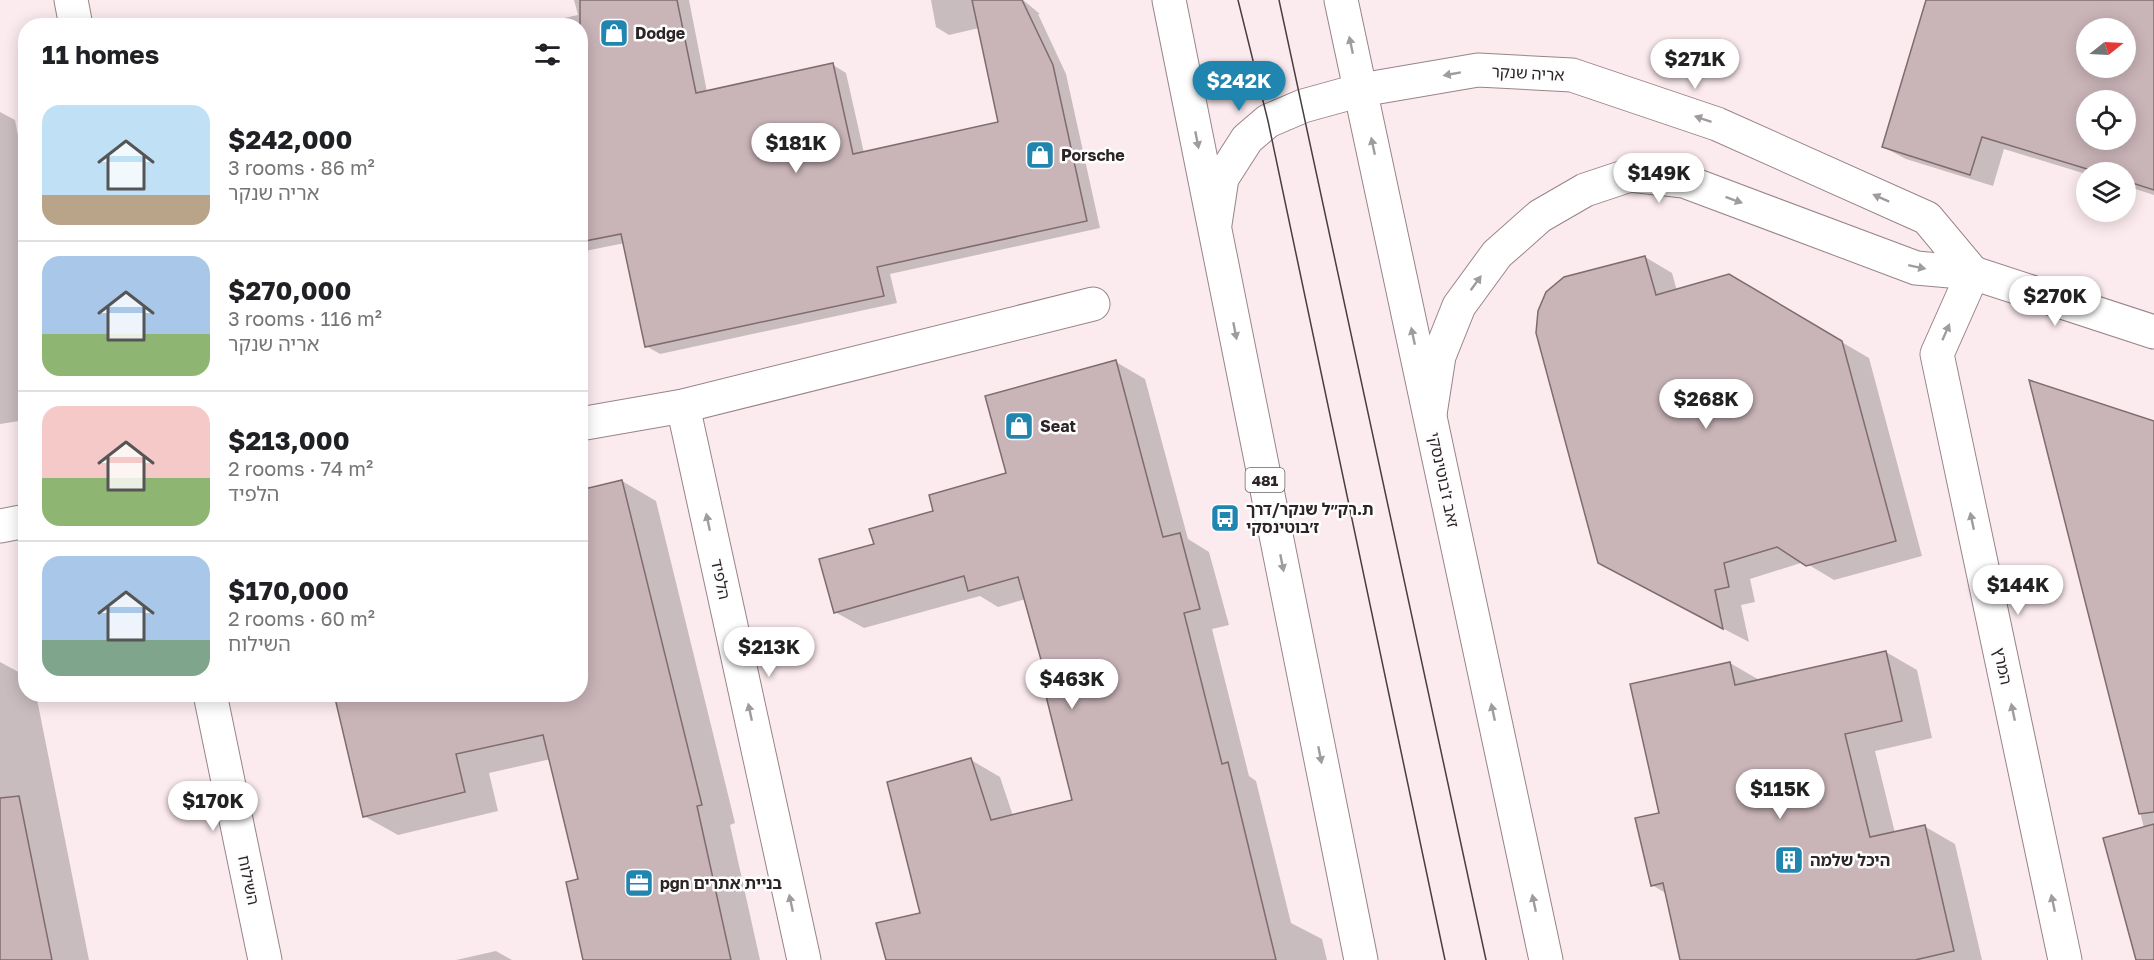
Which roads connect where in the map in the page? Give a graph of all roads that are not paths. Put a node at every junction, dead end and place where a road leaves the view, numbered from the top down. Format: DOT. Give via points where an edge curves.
graph roads {
  1 [pos="71,0"];
  2 [pos="1169,0"];
  3 [pos="1341,0"];
  4 [pos="74,18"];
  5 [pos="1361,90"];
  6 [pos="1214,227"];
  7 [pos="1973,273"];
  8 [pos="1093,304"];
  9 [pos="2154,332"];
  10 [pos="683,406"];
  11 [pos="1430,415"];
  12 [pos="588,423"];
  13 [pos="18,523"];
  14 [pos="0,526"];
  15 [pos="212,702"];
  16 [pos="265,960"];
  17 [pos="804,960"];
  18 [pos="1361,960"];
  19 [pos="1546,960"];
  20 [pos="2065,960"];
  1 -- 4 [label="street"];
  2 -- 6 [label="street, 481, one-way"];
  5 -- 3 [label="street, זאב ז'בוטינסקי, one-way"];
  5 -- 6 [label="street, אריה שנקר" via="1285,114 1247,139 1222,178"];
  7 -- 5 [label="street, אריה שנקר, one-way" via="1927,218 1717,124 1572,75 1478,70"];
  11 -- 5 [label="street, זאב ז'בוטינסקי, one-way"];
  6 -- 18 [label="street, 481, one-way"];
  7 -- 9 [label="street"];
  11 -- 7 [label="street, one-way" via="1439,356 1459,306 1497,254 1540,216 1585,190 1630,175 1684,181 1916,268"];
  20 -- 7 [label="street, המרץ, one-way" via="1937,354"];
  8 -- 10 [label="street"];
  10 -- 12 [label="street"];
  17 -- 10 [label="street, הלפיד, one-way"];
  19 -- 11 [label="street, זאב ז'בוטינסקי, one-way"];
  13 -- 14 [label="street"];
  15 -- 16 [label="street, השילוח"];
}
